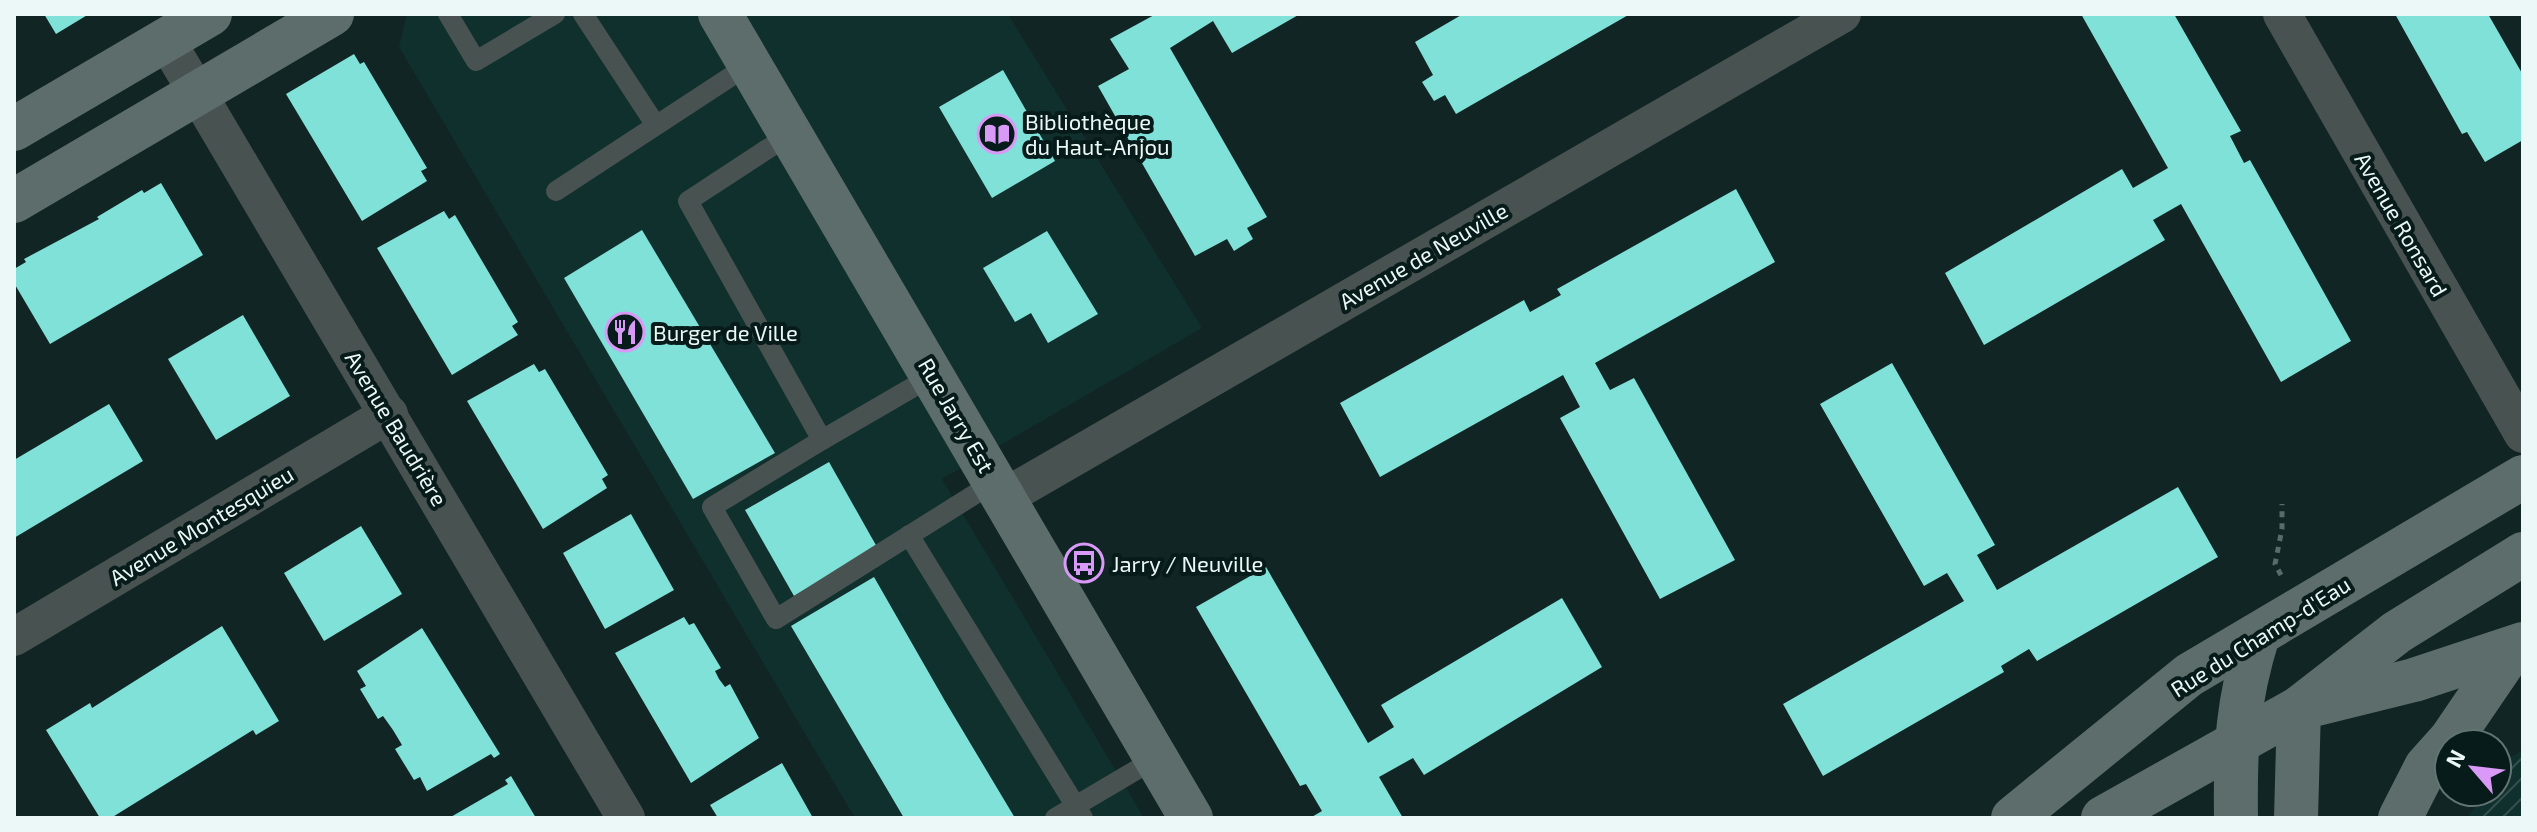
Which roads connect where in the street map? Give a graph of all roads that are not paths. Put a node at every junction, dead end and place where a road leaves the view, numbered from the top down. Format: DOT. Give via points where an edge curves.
graph roads {
  1 [pos="210,14"];
  2 [pos="332,14"];
  3 [pos="448,14"];
  4 [pos="555,14"];
  5 [pos="583,14"];
  6 [pos="720,14"];
  7 [pos="1842,14"];
  8 [pos="2282,14"];
  9 [pos="166,40"];
  10 [pos="750,64"];
  11 [pos="197,93"];
  12 [pos="655,124"];
  13 [pos="14,129"];
  14 [pos="792,133"];
  15 [pos="556,191"];
  16 [pos="14,201"];
  17 [pos="934,375"];
  18 [pos="389,414"];
  19 [pos="2523,434"];
  20 [pos="822,440"];
  21 [pos="2523,477"];
  22 [pos="1000,489"];
  23 [pos="909,535"];
  24 [pos="2523,554"];
  25 [pos="2258,635"];
  26 [pos="14,637"];
  27 [pos="2518,646"];
  28 [pos="2299,708"];
  29 [pos="2234,743"];
  30 [pos="1155,759"];
  31 [pos="1079,812"];
  32 [pos="626,818"];
  33 [pos="1055,818"];
  34 [pos="1191,818"];
  35 [pos="2013,818"];
  36 [pos="2103,818"];
  37 [pos="2236,818"];
  38 [pos="2296,818"];
  39 [pos="2400,818"];
  1 -- 9 [label="street"];
  2 -- 11 [label="street"];
  3 -- 4 [label="lane" via="476,61"];
  5 -- 12 [label="lane"];
  6 -- 10 [label="street, Rue Jarry Est"];
  7 -- 22 [label="street, Avenue de Neuville"];
  8 -- 19 [label="street, Avenue Ronsard"];
  9 -- 11 [label="street, Avenue Baudrière"];
  9 -- 13 [label="street"];
  10 -- 12 [label="lane"];
  10 -- 14 [label="street, Rue Jarry Est"];
  11 -- 16 [label="street"];
  11 -- 18 [label="street, Avenue Baudrière"];
  12 -- 15 [label="lane"];
  14 -- 17 [label="street, Rue Jarry Est"];
  14 -- 20 [label="lane" via="688,201"];
  17 -- 20 [label="lane"];
  17 -- 22 [label="street, Rue Jarry Est"];
  18 -- 26 [label="street, Avenue Montesquieu"];
  18 -- 32 [label="street, Avenue Baudrière"];
  20 -- 23 [label="lane" via="712,507 776,619"];
  21 -- 25 [label="street, Rue du Champ-d'Eau"];
  22 -- 23 [label="lane"];
  22 -- 30 [label="street, Rue Jarry Est"];
  23 -- 31 [label="lane"];
  24 -- 28 [label="street" via="2397,632"];
  25 -- 29 [label="street" via="2239,701"];
  25 -- 35 [label="street, Rue du Champ-d'Eau" via="2189,675"];
  27 -- 28 [label="street" via="2414,680"];
  27 -- 39 [label="street" via="2426,767"];
  28 -- 29 [label="street"];
  28 -- 38 [label="street"];
  29 -- 36 [label="street"];
  29 -- 37 [label="street"];
  30 -- 31 [label="lane"];
  30 -- 34 [label="street, Rue Jarry Est"];
  31 -- 33 [label="lane"];
}
